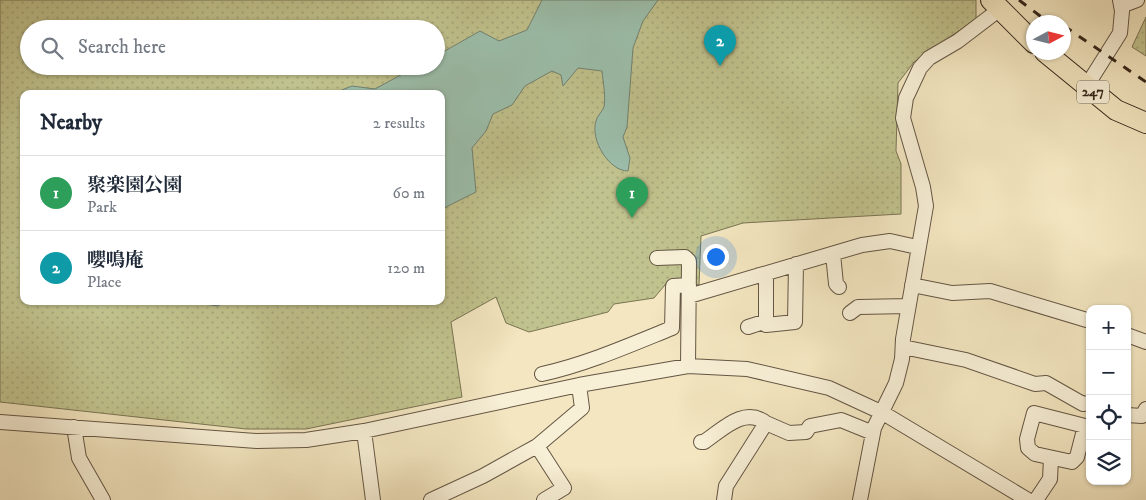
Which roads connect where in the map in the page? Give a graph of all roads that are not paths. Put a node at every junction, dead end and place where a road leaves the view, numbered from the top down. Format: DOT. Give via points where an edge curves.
graph roads {
  1 [pos="1136,0"];
  2 [pos="1121,3"];
  3 [pos="996,5"];
  4 [pos="1026,34"];
  5 [pos="1054,60"];
  6 [pos="1086,87"];
  7 [pos="1146,123"];
  8 [pos="917,247"];
  9 [pos="833,254"];
  10 [pos="657,258"];
  11 [pos="796,264"];
  12 [pos="759,275"];
  13 [pos="912,286"];
  14 [pos="839,287"];
  15 [pos="689,291"];
  16 [pos="908,306"];
  17 [pos="850,313"];
  18 [pos="1086,320"];
  19 [pos="767,321"];
  20 [pos="748,327"];
  21 [pos="1131,336"];
  22 [pos="1146,342"];
  23 [pos="903,347"];
  24 [pos="688,366"];
  25 [pos="542,374"];
  26 [pos="579,385"];
  27 [pos="1086,404"];
  28 [pos="1146,409"];
  29 [pos="883,413"];
  30 [pos="1131,415"];
  31 [pos="0,422"];
  32 [pos="766,423"];
  33 [pos="74,427"];
  34 [pos="364,431"];
  35 [pos="873,433"];
  36 [pos="700,442"];
  37 [pos="537,446"];
  38 [pos="1051,458"];
  39 [pos="103,500"];
  40 [pos="373,500"];
  41 [pos="431,500"];
  42 [pos="544,500"];
  43 [pos="724,500"];
  44 [pos="860,500"];
  45 [pos="1028,500"];
  46 [pos="1036,500"];
  1 -- 2 [label="street"];
  2 -- 6 [label="street" via="1120,32"];
  3 -- 4 [label="highway"];
  3 -- 8 [label="street" via="958,41 929,58 920,68 906,98 903,118 925,195 924,218"];
  5 -- 6 [label="highway, 247"];
  6 -- 7 [label="highway, 247" via="1116,110"];
  8 -- 9 [label="street" via="890,241"];
  8 -- 13 [label="street"];
  9 -- 11 [label="street"];
  9 -- 14 [label="street"];
  10 -- 15 [label="street" via="685,257 689,261"];
  11 -- 12 [label="street"];
  11 -- 19 [label="street" via="795,322 766,325"];
  12 -- 15 [label="street"];
  12 -- 19 [label="street" via="766,279"];
  13 -- 16 [label="street"];
  13 -- 18 [label="street" via="952,293 990,292"];
  15 -- 24 [label="street"];
  15 -- 25 [label="street" via="673,286 672,328"];
  16 -- 17 [label="street" via="858,307"];
  16 -- 23 [label="street"];
  19 -- 20 [label="street"];
  21 -- 22 [label="street"];
  23 -- 27 [label="street" via="966,360 1035,384 1046,383"];
  23 -- 29 [label="street" via="896,383"];
  24 -- 26 [label="street"];
  24 -- 29 [label="street" via="747,369 809,382"];
  26 -- 34 [label="street"];
  26 -- 37 [label="street" via="582,408"];
  28 -- 30 [label="street" via="1142,416"];
  29 -- 35 [label="street"];
  29 -- 45 [label="street"];
  31 -- 33 [label="street"];
  32 -- 35 [label="street" via="789,432 806,432 810,426 841,420"];
  32 -- 36 [label="street" via="754,416 740,417"];
  32 -- 43 [label="street" via="726,486"];
  33 -- 34 [label="street" via="279,441"];
  33 -- 39 [label="street" via="79,458"];
  34 -- 40 [label="street"];
  35 -- 44 [label="street"];
  37 -- 41 [label="street"];
  37 -- 42 [label="street" via="564,488"];
  38 -- 38 [label="street" via="1035,454 1028,448 1027,439 1034,414 1085,426 1078,457 1072,462"];
  38 -- 46 [label="street" via="1048,466 1050,479"];
}
